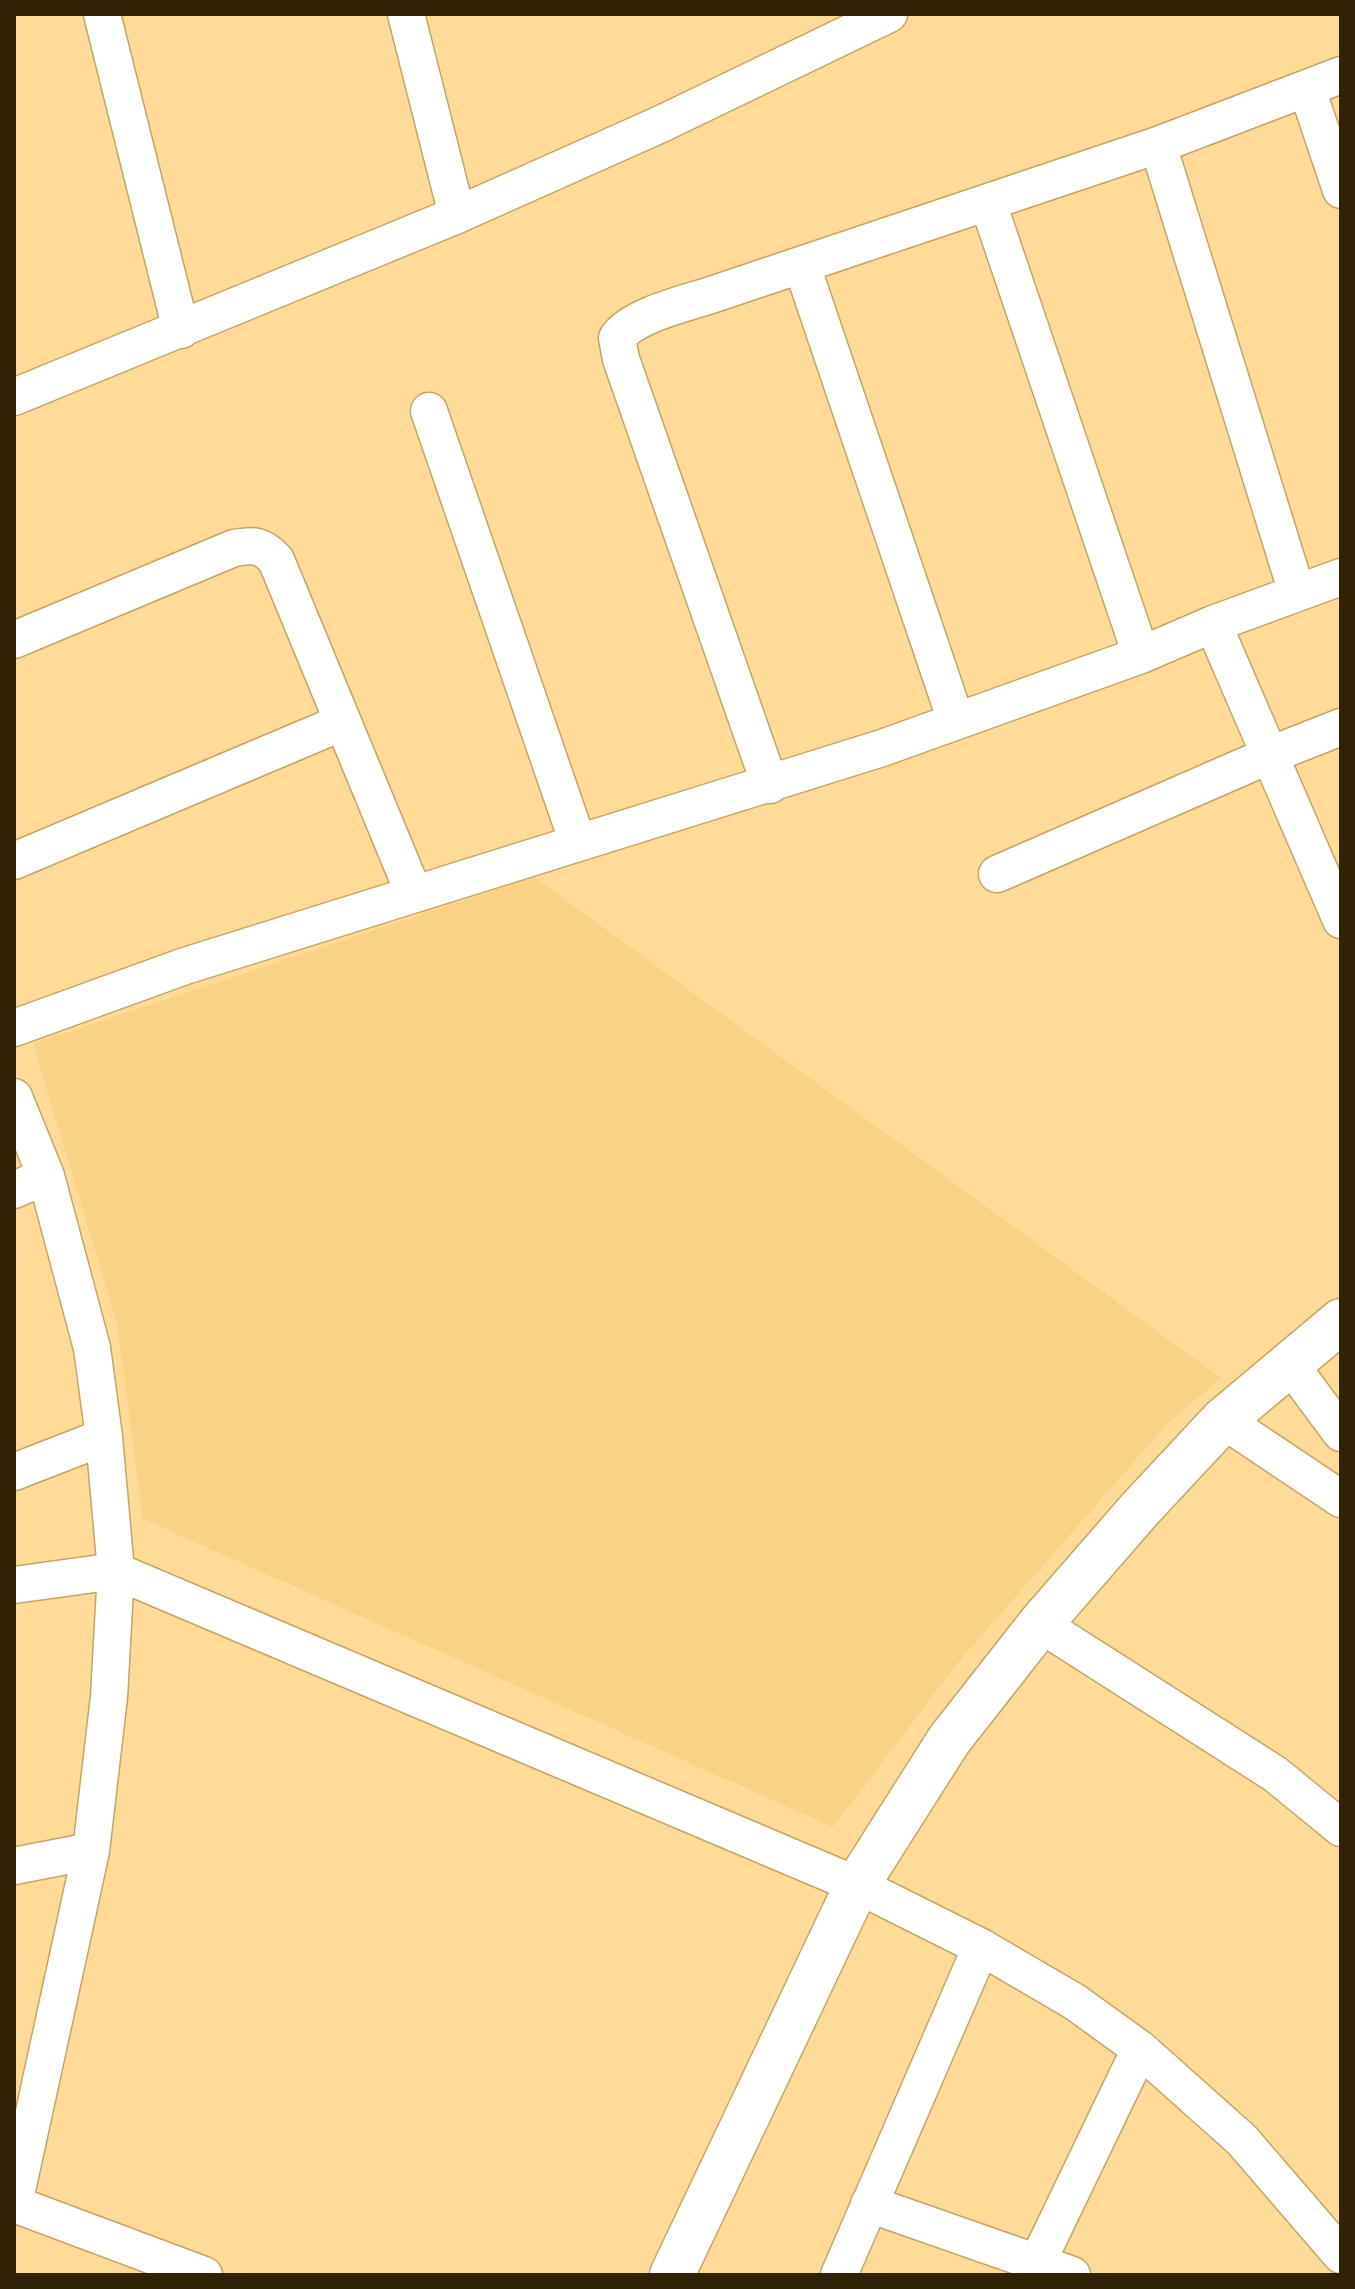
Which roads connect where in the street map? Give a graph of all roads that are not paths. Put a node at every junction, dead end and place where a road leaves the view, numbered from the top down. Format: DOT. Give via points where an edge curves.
graph roads {
  1 [pos="102,14"];
  2 [pos="406,14"];
  3 [pos="889,14"];
  4 [pos="1341,75"];
  5 [pos="1307,89"];
  6 [pos="1158,145"];
  7 [pos="1341,190"];
  8 [pos="988,203"];
  9 [pos="457,215"];
  10 [pos="802,266"];
  11 [pos="181,330"];
  12 [pos="14,397"];
  13 [pos="429,411"];
  14 [pos="1341,577"];
  15 [pos="1297,593"];
  16 [pos="1213,624"];
  17 [pos="14,640"];
  18 [pos="1141,655"];
  19 [pos="956,721"];
  20 [pos="343,722"];
  21 [pos="1341,727"];
  22 [pos="1270,755"];
  23 [pos="770,785"];
  24 [pos="578,843"];
  25 [pos="14,861"];
  26 [pos="997,874"];
  27 [pos="414,894"];
  28 [pos="1339,911"];
  29 [pos="14,1028"];
  30 [pos="14,1097"];
  31 [pos="30,1183"];
  32 [pos="1341,1321"];
  33 [pos="1289,1363"];
  34 [pos="1223,1420"];
  35 [pos="1341,1433"];
  36 [pos="104,1437"];
  37 [pos="14,1472"];
  38 [pos="1341,1499"];
  39 [pos="116,1571"];
  40 [pos="14,1585"];
  41 [pos="1040,1624"];
  42 [pos="1341,1828"];
  43 [pos="91,1851"];
  44 [pos="14,1866"];
  45 [pos="857,1885"];
  46 [pos="981,1947"];
  47 [pos="1140,2049"];
  48 [pos="14,2204"];
  49 [pos="869,2204"];
  50 [pos="1341,2255"];
  51 [pos="1037,2263"];
  52 [pos="204,2275"];
  53 [pos="672,2275"];
  54 [pos="839,2275"];
  55 [pos="1072,2275"];
  1 -- 11 [label="street"];
  2 -- 9 [label="street"];
  3 -- 9 [label="street"];
  4 -- 5 [label="street"];
  5 -- 6 [label="street"];
  5 -- 7 [label="street"];
  6 -- 8 [label="street"];
  6 -- 15 [label="street"];
  8 -- 10 [label="street"];
  8 -- 18 [label="street"];
  9 -- 11 [label="street"];
  10 -- 19 [label="street"];
  10 -- 23 [label="street" via="640,320 617,338"];
  11 -- 12 [label="street"];
  13 -- 24 [label="street"];
  14 -- 15 [label="street"];
  15 -- 16 [label="street"];
  16 -- 18 [label="street"];
  16 -- 22 [label="street"];
  17 -- 20 [label="street" via="234,548 255,545 276,560"];
  18 -- 19 [label="street"];
  19 -- 23 [label="street"];
  20 -- 25 [label="street"];
  20 -- 27 [label="street"];
  21 -- 22 [label="street"];
  22 -- 26 [label="street"];
  22 -- 28 [label="street"];
  23 -- 24 [label="street"];
  24 -- 27 [label="street"];
  27 -- 29 [label="street" via="185,966"];
  30 -- 31 [label="street"];
  31 -- 36 [label="street" via="92,1348"];
  32 -- 33 [label="street"];
  33 -- 34 [label="street"];
  33 -- 35 [label="street"];
  34 -- 38 [label="street"];
  34 -- 41 [label="street"];
  36 -- 37 [label="street"];
  36 -- 39 [label="street"];
  39 -- 40 [label="street"];
  39 -- 43 [label="street" via="109,1697"];
  39 -- 45 [label="street"];
  41 -- 42 [label="street" via="1275,1774"];
  41 -- 45 [label="street" via="949,1740"];
  43 -- 44 [label="street"];
  43 -- 48 [label="street"];
  45 -- 46 [label="street"];
  45 -- 53 [label="street"];
  46 -- 47 [label="street" via="1075,2002"];
  46 -- 49 [label="street"];
  47 -- 50 [label="street" via="1242,2140"];
  47 -- 51 [label="street"];
  48 -- 52 [label="street"];
  49 -- 51 [label="street"];
  49 -- 54 [label="street"];
  51 -- 55 [label="street"];
}
